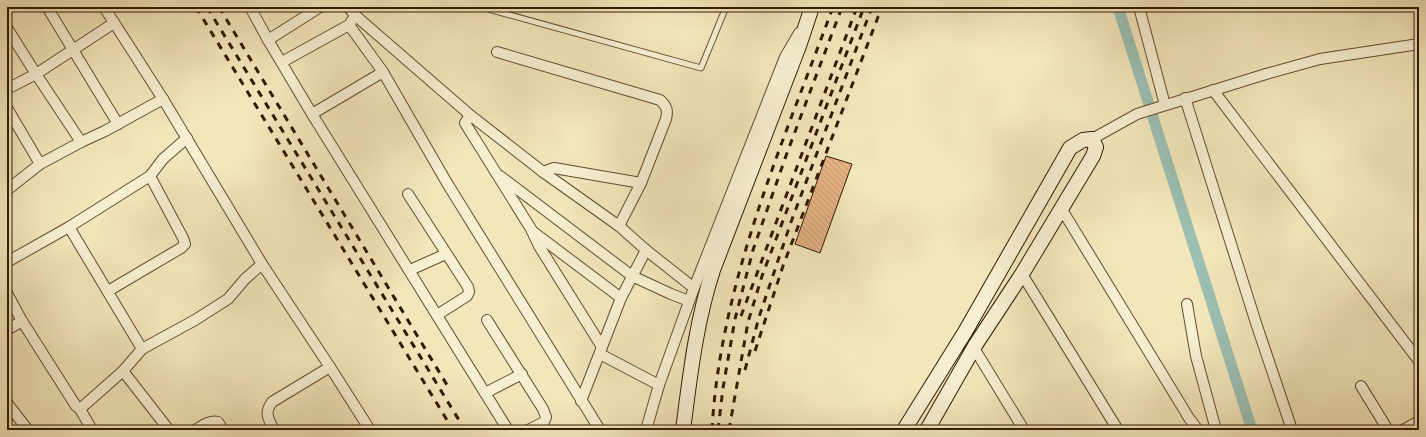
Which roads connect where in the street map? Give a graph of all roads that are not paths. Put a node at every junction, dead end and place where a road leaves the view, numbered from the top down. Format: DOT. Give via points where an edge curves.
graph roads {
  1 [pos="47,7"];
  2 [pos="104,7"];
  3 [pos="250,7"];
  4 [pos="320,7"];
  5 [pos="348,7"];
  6 [pos="481,7"];
  7 [pos="726,7"];
  8 [pos="1139,7"];
  9 [pos="810,11"];
  10 [pos="356,16"];
  11 [pos="114,23"];
  12 [pos="349,25"];
  13 [pos="7,28"];
  14 [pos="268,40"];
  15 [pos="1419,44"];
  16 [pos="73,49"];
  17 [pos="498,52"];
  18 [pos="282,62"];
  19 [pos="383,72"];
  20 [pos="36,74"];
  21 [pos="7,89"];
  22 [pos="1213,90"];
  23 [pos="1185,98"];
  24 [pos="163,99"];
  25 [pos="1161,106"];
  26 [pos="7,108"];
  27 [pos="312,114"];
  28 [pos="470,115"];
  29 [pos="118,124"];
  30 [pos="187,138"];
  31 [pos="1092,139"];
  32 [pos="81,142"];
  33 [pos="40,164"];
  34 [pos="543,172"];
  35 [pos="495,173"];
  36 [pos="150,176"];
  37 [pos="641,183"];
  38 [pos="7,190"];
  39 [pos="408,194"];
  40 [pos="1061,208"];
  41 [pos="619,226"];
  42 [pos="68,227"];
  43 [pos="531,229"];
  44 [pos="646,250"];
  45 [pos="446,254"];
  46 [pos="7,262"];
  47 [pos="262,264"];
  48 [pos="410,270"];
  49 [pos="1022,274"];
  50 [pos="632,276"];
  51 [pos="694,288"];
  52 [pos="108,291"];
  53 [pos="7,293"];
  54 [pos="621,298"];
  55 [pos="689,301"];
  56 [pos="1187,304"];
  57 [pos="437,315"];
  58 [pos="22,320"];
  59 [pos="487,320"];
  60 [pos="7,330"];
  61 [pos="974,348"];
  62 [pos="142,349"];
  63 [pos="601,351"];
  64 [pos="1419,361"];
  65 [pos="330,367"];
  66 [pos="123,371"];
  67 [pos="522,374"];
  68 [pos="659,385"];
  69 [pos="1361,386"];
  70 [pos="485,393"];
  71 [pos="581,401"];
  72 [pos="7,403"];
  73 [pos="80,409"];
  74 [pos="1419,421"];
  75 [pos="28,430"];
  76 [pos="92,430"];
  77 [pos="169,430"];
  78 [pos="195,430"];
  79 [pos="223,430"];
  80 [pos="274,430"];
  81 [pos="370,430"];
  82 [pos="508,430"];
  83 [pos="528,430"];
  84 [pos="600,430"];
  85 [pos="646,430"];
  86 [pos="683,430"];
  87 [pos="904,430"];
  88 [pos="927,430"];
  89 [pos="1024,430"];
  90 [pos="1118,430"];
  91 [pos="1198,430"];
  92 [pos="1216,430"];
  93 [pos="1292,430"];
  94 [pos="1388,430"];
  95 [pos="1403,430"];
  1 -- 16 [label="street"];
  2 -- 11 [label="street"];
  3 -- 14 [label="street"];
  4 -- 14 [label="street"];
  5 -- 10 [label="street"];
  6 -- 7 [label="lane" via="701,68"];
  8 -- 25 [label="street"];
  9 -- 51 [label="street" via="785,57"];
  9 -- 86 [label="street" via="705,296 698,326"];
  10 -- 12 [label="street"];
  10 -- 28 [label="street"];
  11 -- 16 [label="street"];
  11 -- 24 [label="street"];
  12 -- 18 [label="street"];
  12 -- 19 [label="street"];
  13 -- 20 [label="street"];
  14 -- 18 [label="street"];
  15 -- 22 [label="street" via="1320,59"];
  16 -- 20 [label="street"];
  16 -- 29 [label="street"];
  17 -- 37 [label="street" via="664,103 667,108 666,119"];
  18 -- 27 [label="street"];
  19 -- 27 [label="street"];
  19 -- 71 [label="street" via="447,183"];
  20 -- 21 [label="street"];
  20 -- 32 [label="street"];
  22 -- 23 [label="street"];
  22 -- 64 [label="street"];
  23 -- 25 [label="street"];
  23 -- 93 [label="street"];
  24 -- 29 [label="street"];
  24 -- 30 [label="street"];
  25 -- 31 [label="street" via="1137,114"];
  26 -- 33 [label="street"];
  27 -- 48 [label="street"];
  28 -- 34 [label="street"];
  28 -- 35 [label="street" via="465,123"];
  29 -- 32 [label="street"];
  30 -- 36 [label="street" via="163,159"];
  30 -- 47 [label="street"];
  31 -- 40 [label="street" via="1096,147 1093,156"];
  31 -- 87 [label="street" via="1083,140 1070,148"];
  32 -- 33 [label="street"];
  33 -- 38 [label="street"];
  34 -- 37 [label="street" via="554,168"];
  34 -- 41 [label="street"];
  35 -- 43 [label="street"];
  35 -- 50 [label="street"];
  36 -- 42 [label="street"];
  36 -- 52 [label="street" via="185,244"];
  37 -- 41 [label="street"];
  39 -- 45 [label="street"];
  40 -- 49 [label="street"];
  40 -- 91 [label="street"];
  41 -- 44 [label="street"];
  42 -- 46 [label="street"];
  42 -- 52 [label="street"];
  43 -- 54 [label="street"];
  43 -- 63 [label="street" via="538,246"];
  44 -- 50 [label="street"];
  44 -- 51 [label="street"];
  45 -- 48 [label="street"];
  45 -- 57 [label="street" via="469,292 467,296"];
  47 -- 62 [label="street" via="228,299"];
  47 -- 65 [label="street"];
  48 -- 57 [label="street"];
  49 -- 61 [label="street"];
  49 -- 90 [label="street"];
  50 -- 54 [label="street"];
  50 -- 55 [label="street"];
  51 -- 55 [label="street"];
  52 -- 62 [label="street"];
  53 -- 58 [label="street"];
  54 -- 63 [label="street"];
  55 -- 68 [label="street"];
  56 -- 92 [label="street" via="1196,356"];
  57 -- 70 [label="street"];
  58 -- 60 [label="street"];
  58 -- 73 [label="street"];
  59 -- 67 [label="street"];
  61 -- 88 [label="street"];
  61 -- 89 [label="street"];
  62 -- 66 [label="street"];
  63 -- 68 [label="street"];
  63 -- 71 [label="street"];
  65 -- 80 [label="street" via="272,402 268,409 268,417"];
  65 -- 81 [label="street"];
  66 -- 73 [label="street"];
  66 -- 77 [label="street"];
  67 -- 70 [label="street"];
  67 -- 83 [label="street" via="546,417 544,422"];
  68 -- 85 [label="street"];
  69 -- 94 [label="street"];
  70 -- 82 [label="street"];
  71 -- 84 [label="street"];
  72 -- 75 [label="street"];
  73 -- 76 [label="street"];
  74 -- 95 [label="street"];
  78 -- 79 [label="street" via="210,421 218,422"];
}
